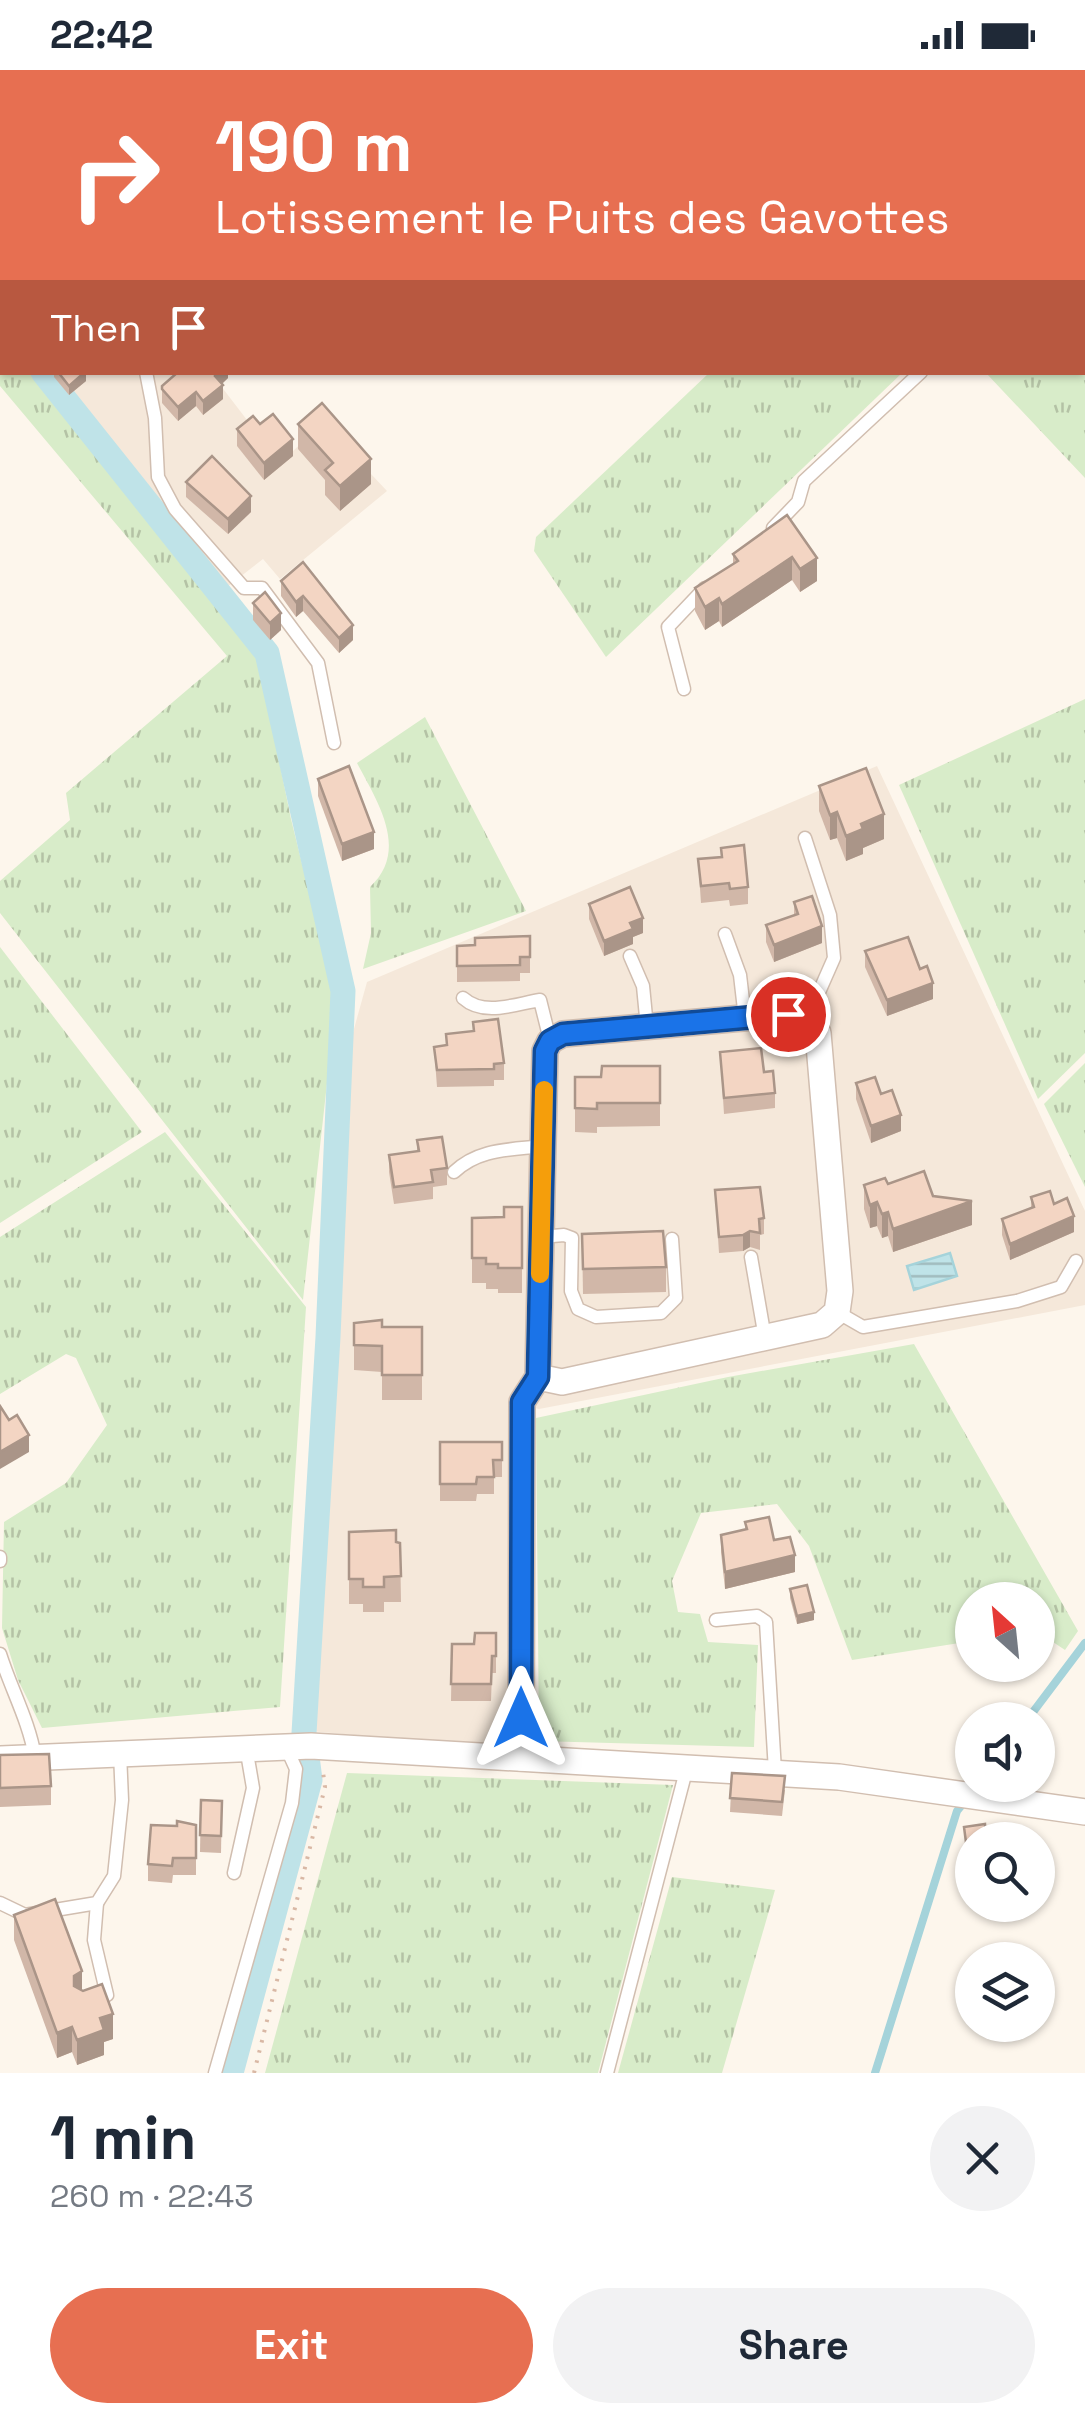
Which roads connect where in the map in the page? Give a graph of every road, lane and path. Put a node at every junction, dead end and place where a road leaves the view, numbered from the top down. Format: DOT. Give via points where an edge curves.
graph roads {
  1 [pos="147,375"];
  2 [pos="919,375"];
  3 [pos="764,536"];
  4 [pos="720,576"];
  5 [pos="684,689"];
  6 [pos="334,743"];
  7 [pos="805,838"];
  8 [pos="725,934"];
  9 [pos="630,956"];
  10 [pos="463,998"];
  11 [pos="808,1017"];
  12 [pos="746,1018"];
  13 [pos="647,1026"];
  14 [pos="550,1041"];
  15 [pos="543,1146"];
  16 [pos="454,1172"];
  17 [pos="541,1237"];
  18 [pos="672,1239"];
  19 [pos="751,1257"];
  20 [pos="1076,1261"];
  21 [pos="836,1312"];
  22 [pos="765,1338"];
  23 [pos="538,1377"];
  24 [pos="716,1620"];
  25 [pos="0,1654"];
  26 [pos="299,1746"];
  27 [pos="246,1747"];
  28 [pos="120,1754"];
  29 [pos="35,1758"];
  30 [pos="521,1758"];
  31 [pos="0,1759"];
  32 [pos="688,1767"];
  33 [pos="775,1771"];
  34 [pos="1085,1812"];
  35 [pos="234,1873"];
  36 [pos="0,1903"];
  37 [pos="97,1903"];
  38 [pos="83,2006"];
  39 [pos="215,2073"];
  40 [pos="254,2073"];
  41 [pos="607,2073"];
  1 -- 6 [label="lane" via="158,477 175,509 244,588 262,588 318,662"];
  2 -- 3 [label="lane" via="804,482 798,502"];
  4 -- 5 [label="lane" via="668,627"];
  7 -- 11 [label="lane" via="830,914 834,958"];
  8 -- 12 [label="lane"];
  9 -- 13 [label="lane" via="643,986"];
  10 -- 14 [label="lane" via="488,1009 540,1000"];
  11 -- 12 [label="street"];
  11 -- 21 [label="street" via="818,1033 840,1292"];
  12 -- 13 [label="street"];
  13 -- 14 [label="street"];
  14 -- 15 [label="street"];
  15 -- 16 [label="lane" via="486,1152"];
  15 -- 17 [label="street"];
  17 -- 18 [label="lane" via="572,1238 571,1291 578,1309 596,1316 660,1313 676,1298"];
  17 -- 23 [label="street"];
  19 -- 22 [label="lane"];
  20 -- 21 [label="lane" via="1061,1287 1017,1301 862,1327"];
  21 -- 22 [label="street" via="822,1325"];
  22 -- 23 [label="street" via="562,1382"];
  23 -- 30 [label="street" via="522,1402"];
  24 -- 33 [label="lane" via="757,1616 766,1622"];
  25 -- 29 [label="lane"];
  26 -- 27 [label="street"];
  26 -- 30 [label="street"];
  26 -- 39 [label="lane" via="292,1803"];
  26 -- 40 [label="path" via="321,1758 325,1787"];
  27 -- 28 [label="street"];
  27 -- 35 [label="lane" via="253,1788"];
  28 -- 29 [label="street"];
  28 -- 37 [label="lane" via="114,1876"];
  29 -- 31 [label="street"];
  30 -- 32 [label="street"];
  32 -- 33 [label="street"];
  32 -- 41 [label="lane"];
  33 -- 34 [label="street"];
  36 -- 37 [label="lane" via="26,1915"];
  37 -- 38 [label="lane" via="94,1940 107,1995"];
}
